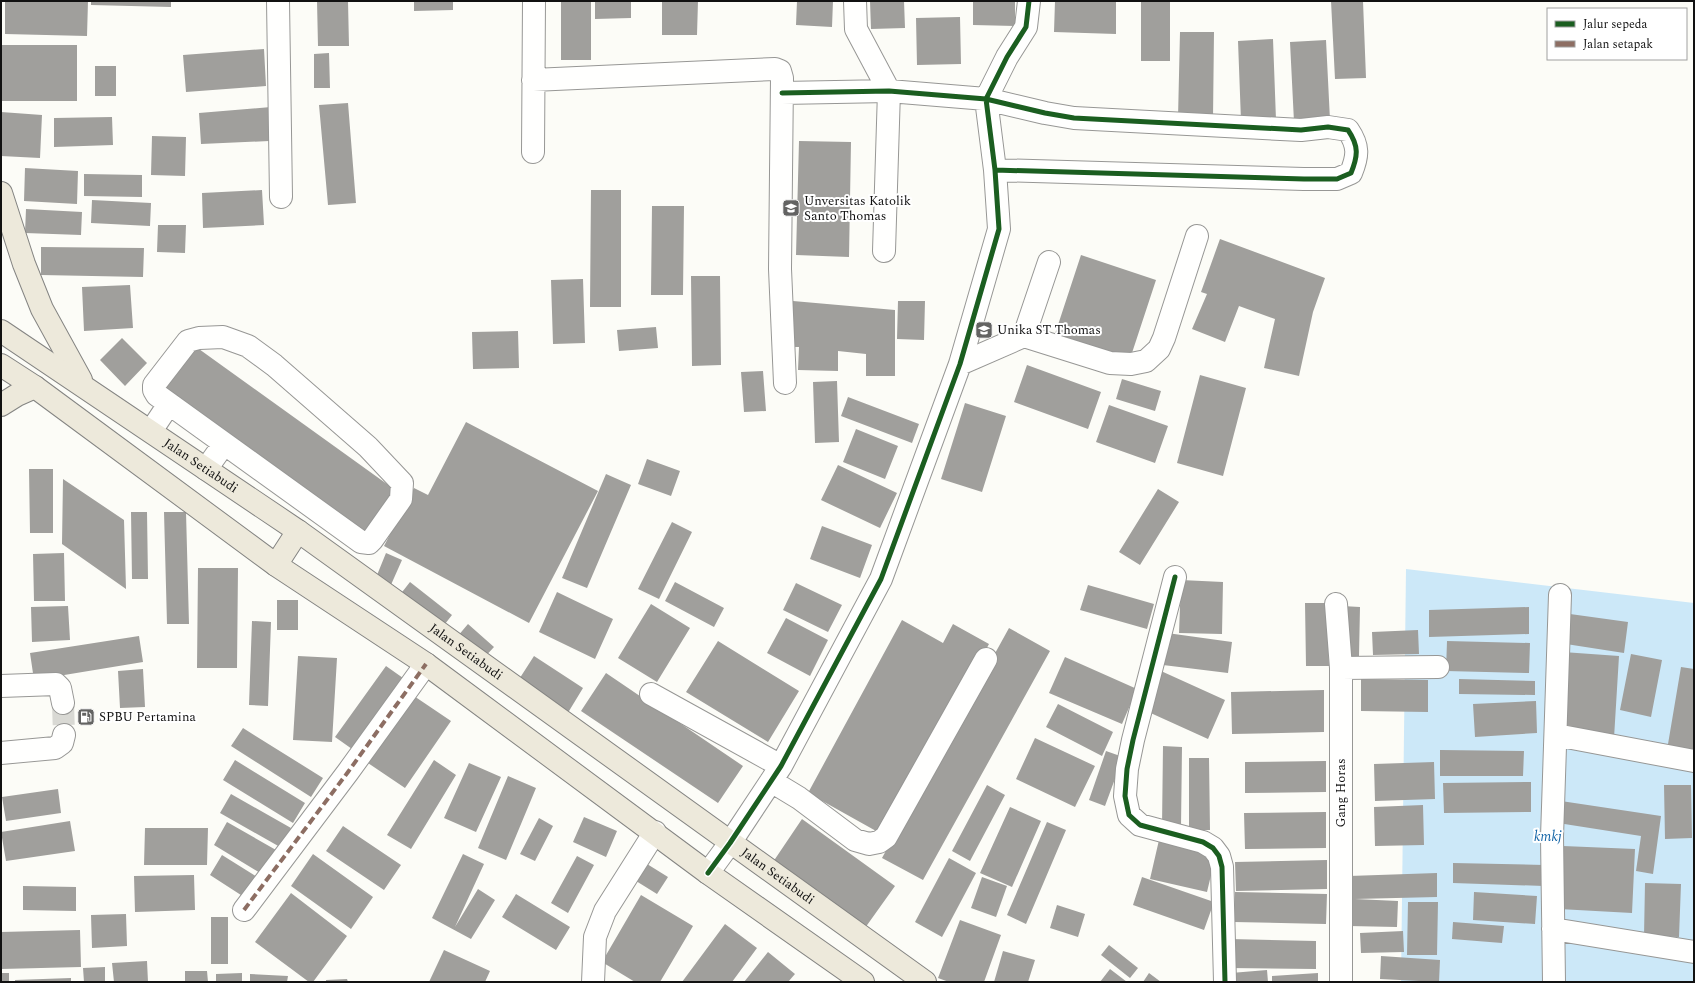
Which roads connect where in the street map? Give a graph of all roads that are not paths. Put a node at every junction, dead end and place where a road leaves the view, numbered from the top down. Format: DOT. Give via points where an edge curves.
graph roads {
  1 [pos="278,1"];
  2 [pos="534,1"];
  3 [pos="855,1"];
  4 [pos="1029,1"];
  5 [pos="533,80"];
  6 [pos="889,91"];
  7 [pos="782,93"];
  8 [pos="986,100"];
  9 [pos="533,152"];
  10 [pos="995,170"];
  11 [pos="1,193"];
  12 [pos="281,197"];
  13 [pos="1197,236"];
  14 [pos="884,251"];
  15 [pos="1049,262"];
  16 [pos="1,331"];
  17 [pos="1024,336"];
  18 [pos="960,364"];
  19 [pos="1,365"];
  20 [pos="785,383"];
  21 [pos="83,385"];
  22 [pos="35,387"];
  23 [pos="169,404"];
  24 [pos="1,405"];
  25 [pos="151,431"];
  26 [pos="224,444"];
  27 [pos="206,469"];
  28 [pos="315,509"];
  29 [pos="298,531"];
  30 [pos="276,565"];
  31 [pos="1174,577"];
  32 [pos="1560,595"];
  33 [pos="1336,604"];
  34 [pos="986,659"];
  35 [pos="426,664"];
  36 [pos="1438,667"];
  37 [pos="1341,668"];
  38 [pos="1,686"];
  39 [pos="651,694"];
  40 [pos="63,703"];
  41 [pos="64,735"];
  42 [pos="1556,735"];
  43 [pos="1,753"];
  44 [pos="1694,761"];
  45 [pos="776,774"];
  46 [pos="655,832"];
  47 [pos="730,842"];
  48 [pos="708,873"];
  49 [pos="244,910"];
  50 [pos="1554,929"];
  51 [pos="1694,952"];
  52 [pos="593,982"];
  53 [pos="863,982"];
  54 [pos="925,982"];
  55 [pos="1225,982"];
  56 [pos="1340,982"];
  57 [pos="1554,982"];
  1 -- 12 [label="street"];
  2 -- 5 [label="street"];
  3 -- 6 [label="street" via="856,29"];
  4 -- 8 [label="street" via="1026,27 1007,57"];
  5 -- 7 [label="street" via="775,69 780,71"];
  5 -- 9 [label="street"];
  6 -- 7 [label="street"];
  6 -- 8 [label="street"];
  6 -- 14 [label="street"];
  7 -- 20 [label="street" via="780,269"];
  8 -- 10 [label="street"];
  8 -- 10 [label="street" via="1074,118 1301,130 1328,127 1348,130 1355,141 1357,159 1351,173 1337,179"];
  10 -- 18 [label="street" via="1000,229"];
  11 -- 21 [label="main road" via="42,309"];
  13 -- 17 [label="street" via="1164,338 1159,349 1146,361 1132,364 1110,363"];
  15 -- 17 [label="street"];
  16 -- 21 [label="main road, Jalan Setiabudi"];
  17 -- 18 [label="street"];
  18 -- 45 [label="street" via="881,579"];
  19 -- 22 [label="main road"];
  21 -- 25 [label="main road, Jalan Setiabudi"];
  22 -- 24 [label="main road"];
  22 -- 30 [label="main road"];
  23 -- 25 [label="street"];
  23 -- 26 [label="street"];
  23 -- 28 [label="street" via="157,395 154,385 188,341 223,337 248,346 274,365 368,447 402,483 401,499 369,543 361,542"];
  25 -- 27 [label="main road, Jalan Setiabudi"];
  26 -- 27 [label="street"];
  26 -- 28 [label="street"];
  27 -- 29 [label="main road, Jalan Setiabudi"];
  28 -- 29 [label="street"];
  29 -- 30 [label="main road"];
  29 -- 47 [label="main road, Jalan Setiabudi"];
  30 -- 35 [label="main road"];
  31 -- 55 [label="street" via="1133,740 1125,796 1129,815 1140,825 1203,842 1213,848 1219,856 1222,868"];
  32 -- 42 [label="street"];
  33 -- 37 [label="street, Gang Horas"];
  34 -- 45 [label="street" via="886,837 879,842 869,844 855,840 799,798"];
  35 -- 46 [label="main road"];
  35 -- 49 [label="street"];
  36 -- 37 [label="street"];
  37 -- 56 [label="street, Gang Horas"];
  38 -- 40 [label="street" via="56,684 60,688"];
  39 -- 45 [label="street"];
  41 -- 43 [label="street" via="62,743 55,748"];
  42 -- 44 [label="street"];
  42 -- 50 [label="street" via="1552,837"];
  45 -- 47 [label="street"];
  46 -- 48 [label="main road"];
  46 -- 52 [label="street" via="604,911 595,937"];
  47 -- 48 [label="street"];
  47 -- 54 [label="main road, Jalan Setiabudi"];
  48 -- 53 [label="main road"];
  50 -- 51 [label="street"];
  50 -- 57 [label="street"];
}
